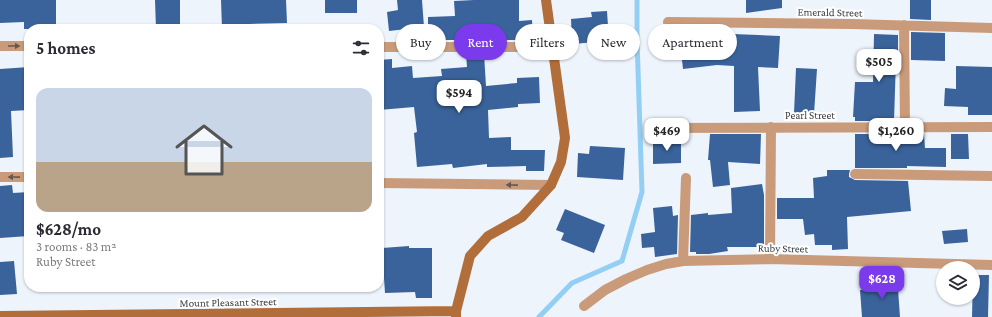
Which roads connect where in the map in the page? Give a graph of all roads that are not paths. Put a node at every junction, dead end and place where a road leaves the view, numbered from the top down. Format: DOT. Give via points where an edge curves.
graph roads {
  1 [pos="546,0"];
  2 [pos="668,22"];
  3 [pos="549,24"];
  4 [pos="904,25"];
  5 [pos="992,28"];
  6 [pos="0,46"];
  7 [pos="24,46"];
  8 [pos="384,47"];
  9 [pos="515,47"];
  10 [pos="553,60"];
  11 [pos="771,127"];
  12 [pos="905,127"];
  13 [pos="992,127"];
  14 [pos="652,128"];
  15 [pos="855,174"];
  16 [pos="992,176"];
  17 [pos="0,177"];
  18 [pos="24,177"];
  19 [pos="686,178"];
  20 [pos="384,182"];
  21 [pos="551,185"];
  22 [pos="770,259"];
  23 [pos="683,261"];
  24 [pos="992,266"];
  25 [pos="584,306"];
  26 [pos="456,314"];
  27 [pos="0,316"];
  1 -- 3 [label="street"];
  2 -- 4 [label="street, Emerald Street"];
  4 -- 5 [label="street, Emerald Street"];
  4 -- 12 [label="street"];
  6 -- 7 [label="street, one-way"];
  8 -- 9 [label="street"];
  10 -- 21 [label="street" via="564,138 561,162"];
  11 -- 12 [label="street, Pearl Street"];
  11 -- 14 [label="street, Pearl Street"];
  11 -- 22 [label="street"];
  12 -- 13 [label="street, Pearl Street"];
  15 -- 16 [label="street"];
  18 -- 17 [label="street, one-way"];
  19 -- 23 [label="street"];
  21 -- 20 [label="street, one-way"];
  21 -- 26 [label="street" via="522,217 488,236 470,256"];
  22 -- 23 [label="street, Ruby Street"];
  22 -- 24 [label="street, Ruby Street"];
  23 -- 25 [label="street, Ruby Street" via="647,270 626,279 605,290"];
  26 -- 27 [label="street, Mount Pleasant Street"];
}
